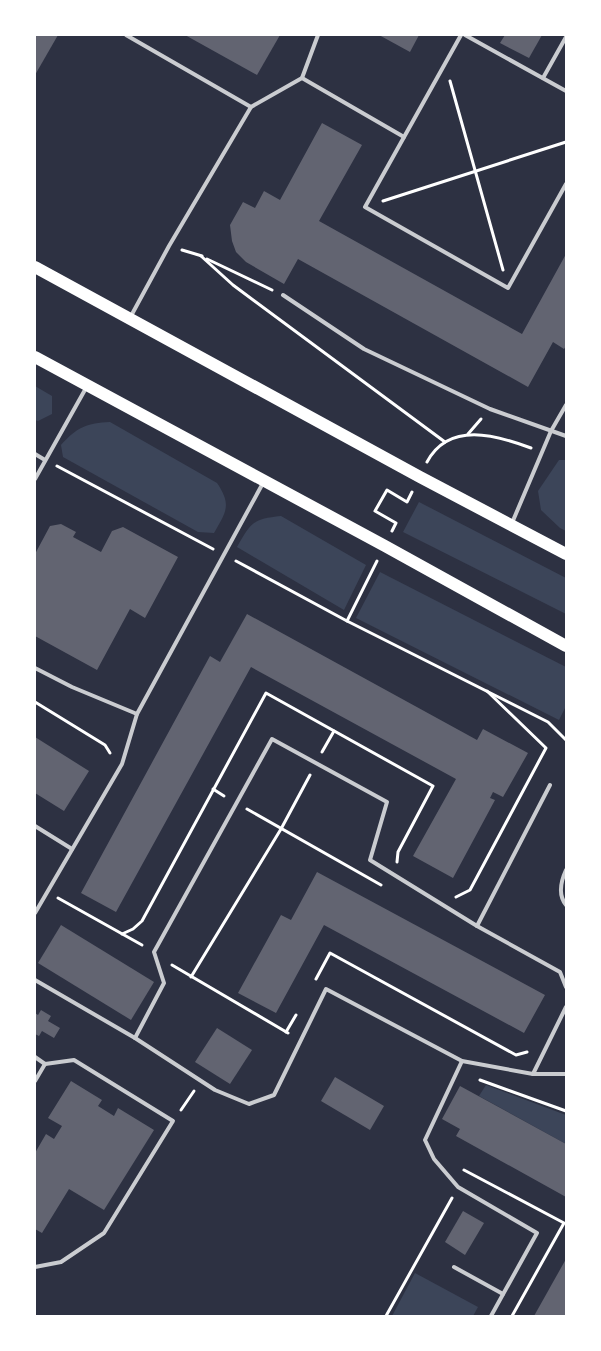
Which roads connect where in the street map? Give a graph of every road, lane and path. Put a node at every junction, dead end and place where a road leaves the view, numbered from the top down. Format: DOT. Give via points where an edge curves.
graph roads {
  1 [pos="126,35"];
  2 [pos="318,35"];
  3 [pos="463,35"];
  4 [pos="566,37"];
  5 [pos="445,64"];
  6 [pos="302,78"];
  7 [pos="543,78"];
  8 [pos="566,91"];
  9 [pos="252,107"];
  10 [pos="404,137"];
  11 [pos="566,142"];
  12 [pos="475,172"];
  13 [pos="566,184"];
  14 [pos="365,207"];
  15 [pos="169,246"];
  16 [pos="201,256"];
  17 [pos="35,267"];
  18 [pos="508,288"];
  19 [pos="283,295"];
  20 [pos="130,318"];
  21 [pos="35,357"];
  22 [pos="88,386"];
  23 [pos="566,405"];
  24 [pos="490,409"];
  25 [pos="551,431"];
  26 [pos="468,434"];
  27 [pos="566,436"];
  28 [pos="542,452"];
  29 [pos="35,454"];
  30 [pos="45,460"];
  31 [pos="35,479"];
  32 [pos="264,481"];
  33 [pos="407,502"];
  34 [pos="511,525"];
  35 [pos="385,546"];
  36 [pos="224,554"];
  37 [pos="566,554"];
  38 [pos="347,621"];
  39 [pos="566,646"];
  40 [pos="35,668"];
  41 [pos="35,702"];
  42 [pos="137,714"];
  43 [pos="334,731"];
  44 [pos="566,740"];
  45 [pos="108,760"];
  46 [pos="316,763"];
  47 [pos="550,785"];
  48 [pos="213,789"];
  49 [pos="236,803"];
  50 [pos="35,826"];
  51 [pos="281,829"];
  52 [pos="72,849"];
  53 [pos="566,870"];
  54 [pos="384,887"];
  55 [pos="566,906"];
  56 [pos="35,913"];
  57 [pos="477,926"];
  58 [pos="191,977"];
  59 [pos="35,980"];
  60 [pos="312,985"];
  61 [pos="566,986"];
  62 [pos="566,1007"];
  63 [pos="299,1008"];
  64 [pos="286,1032"];
  65 [pos="135,1038"];
  66 [pos="531,1044"];
  67 [pos="35,1057"];
  68 [pos="462,1061"];
  69 [pos="45,1064"];
  70 [pos="456,1072"];
  71 [pos="533,1074"];
  72 [pos="566,1074"];
  73 [pos="199,1080"];
  74 [pos="35,1081"];
  75 [pos="566,1111"];
  76 [pos="173,1121"];
  77 [pos="458,1187"];
  78 [pos="35,1267"];
  79 [pos="454,1267"];
  80 [pos="503,1294"];
  81 [pos="386,1316"];
  82 [pos="491,1316"];
  1 -- 9 [label="lane"];
  2 -- 6 [label="lane"];
  3 -- 5 [label="lane"];
  3 -- 7 [label="lane"];
  4 -- 7 [label="lane"];
  5 -- 10 [label="lane"];
  5 -- 12 [label="path"];
  6 -- 9 [label="lane"];
  6 -- 10 [label="lane"];
  7 -- 8 [label="lane"];
  9 -- 15 [label="lane"];
  10 -- 14 [label="lane"];
  11 -- 12 [label="path"];
  12 -- 14 [label="path"];
  12 -- 18 [label="path"];
  13 -- 18 [label="lane"];
  14 -- 18 [label="lane"];
  15 -- 16 [label="path"];
  15 -- 20 [label="lane"];
  16 -- 19 [label="path"];
  16 -- 26 [label="path" via="233,285 445,442"];
  17 -- 20 [label="main road"];
  19 -- 24 [label="lane" via="364,349"];
  20 -- 34 [label="main road"];
  21 -- 22 [label="main road"];
  22 -- 30 [label="lane"];
  22 -- 32 [label="main road"];
  23 -- 25 [label="lane"];
  24 -- 25 [label="lane"];
  24 -- 26 [label="path"];
  25 -- 27 [label="lane"];
  25 -- 28 [label="lane"];
  26 -- 28 [label="path" via="503,438"];
  28 -- 34 [label="lane"];
  29 -- 30 [label="lane"];
  30 -- 31 [label="lane"];
  30 -- 36 [label="path"];
  32 -- 35 [label="main road"];
  32 -- 36 [label="lane"];
  33 -- 35 [label="path" via="387,490 375,511 396,523"];
  34 -- 37 [label="main road"];
  35 -- 38 [label="path"];
  35 -- 39 [label="main road"];
  36 -- 38 [label="path"];
  36 -- 42 [label="lane"];
  38 -- 44 [label="path" via="548,722"];
  40 -- 42 [label="lane"];
  41 -- 45 [label="path" via="105,745 110,754"];
  42 -- 52 [label="lane" via="122,764"];
  43 -- 46 [label="path"];
  46 -- 49 [label="lane" via="272,739"];
  46 -- 51 [label="path"];
  46 -- 57 [label="lane" via="387,802 370,860"];
  47 -- 57 [label="lane"];
  48 -- 49 [label="path"];
  49 -- 51 [label="path"];
  49 -- 65 [label="lane" via="154,952 164,983"];
  50 -- 52 [label="lane"];
  51 -- 54 [label="path"];
  51 -- 58 [label="path"];
  52 -- 56 [label="lane"];
  53 -- 55 [label="lane" via="561,881 562,900"];
  57 -- 61 [label="lane" via="560,972"];
  59 -- 65 [label="lane"];
  60 -- 66 [label="path" via="330,953 516,1055 527,1052"];
  62 -- 71 [label="lane"];
  63 -- 64 [label="path"];
  65 -- 73 [label="lane"];
  67 -- 69 [label="lane"];
  68 -- 70 [label="lane"];
  68 -- 71 [label="lane"];
  68 -- 73 [label="lane" via="326,989 274,1096 248,1104"];
  69 -- 74 [label="lane"];
  69 -- 76 [label="lane" via="74,1060"];
  70 -- 75 [label="path"];
  70 -- 77 [label="lane" via="425,1140 434,1159"];
  71 -- 72 [label="lane"];
  73 -- 76 [label="path"];
  76 -- 78 [label="lane" via="104,1233 61,1262"];
  77 -- 80 [label="lane" via="537,1233"];
  77 -- 81 [label="path"];
  79 -- 80 [label="lane"];
  80 -- 82 [label="lane"];
}
